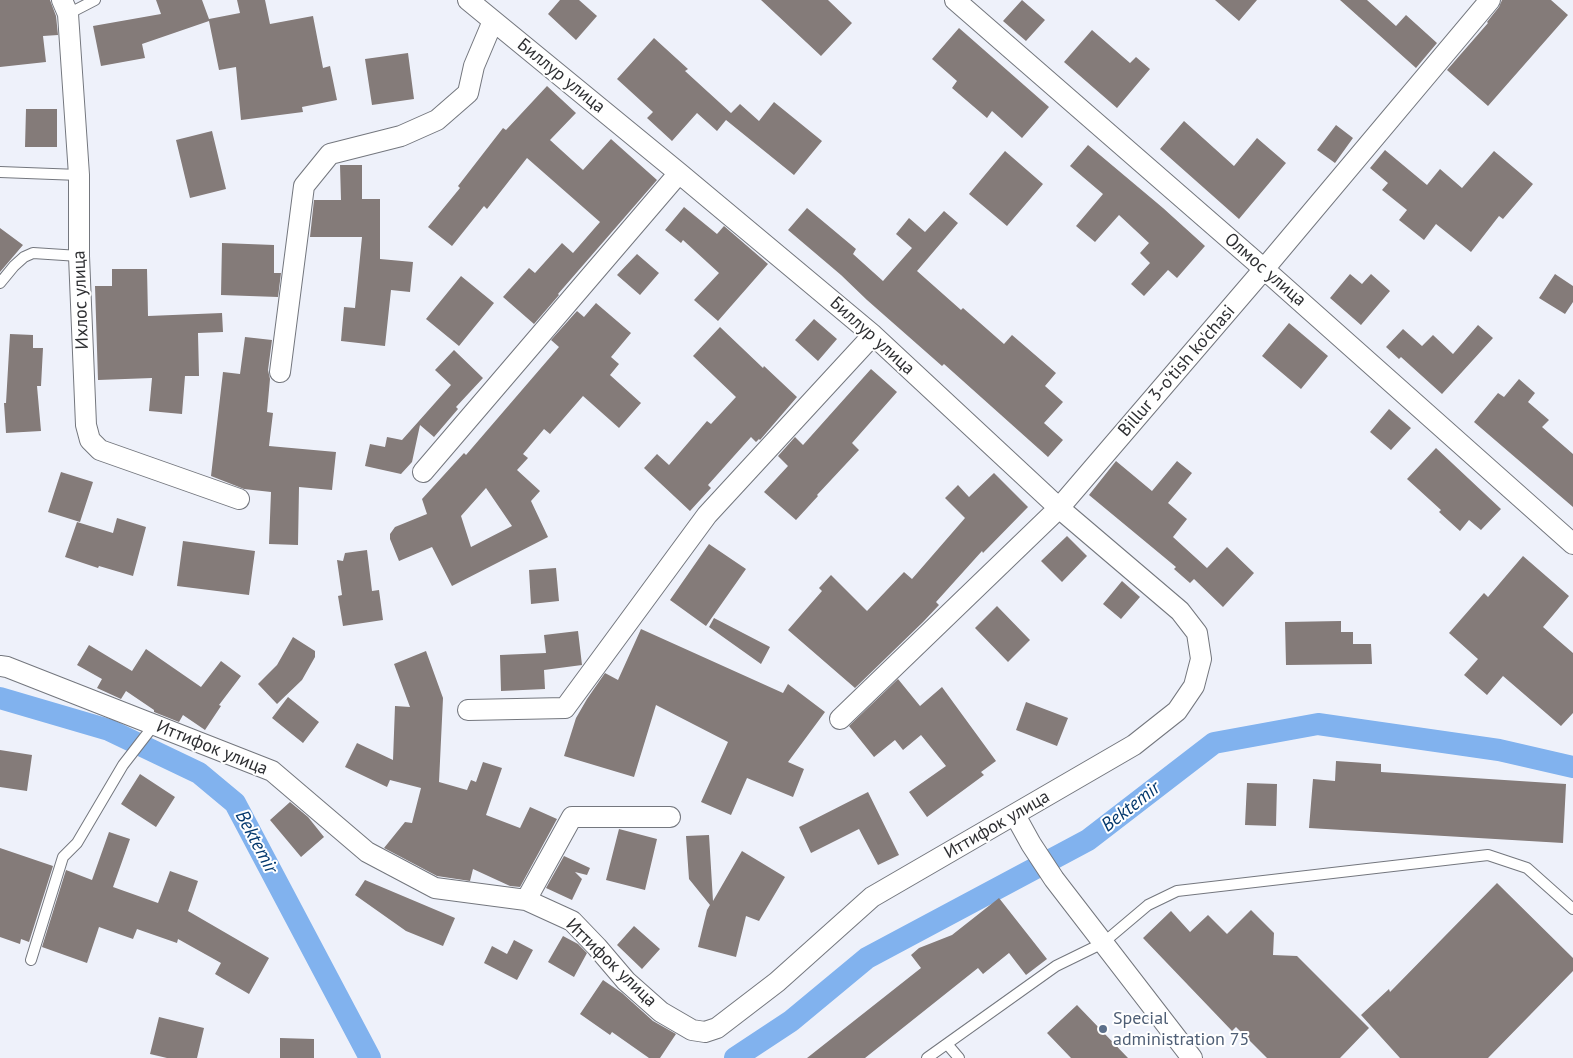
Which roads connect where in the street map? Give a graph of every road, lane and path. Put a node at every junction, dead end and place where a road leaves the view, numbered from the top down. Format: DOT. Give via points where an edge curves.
graph roads {
  1 [pos="95,0"];
  2 [pos="468,0"];
  3 [pos="955,0"];
  4 [pos="1490,0"];
  5 [pos="65,7"];
  6 [pos="493,21"];
  7 [pos="0,172"];
  8 [pos="679,173"];
  9 [pos="79,175"];
  10 [pos="79,256"];
  11 [pos="1264,269"];
  12 [pos="0,283"];
  13 [pos="873,335"];
  14 [pos="280,372"];
  15 [pos="423,472"];
  16 [pos="239,499"];
  17 [pos="1058,508"];
  18 [pos="1573,544"];
  19 [pos="0,666"];
  20 [pos="468,710"];
  21 [pos="1177,710"];
  22 [pos="840,719"];
  23 [pos="150,730"];
  24 [pos="1015,814"];
  25 [pos="670,817"];
  26 [pos="526,900"];
  27 [pos="1573,909"];
  28 [pos="1103,942"];
  29 [pos="31,960"];
  30 [pos="947,1044"];
  31 [pos="927,1058"];
  32 [pos="959,1058"];
  33 [pos="1192,1058"];
  1 -- 5 [label="lane"];
  2 -- 6 [label="street, Биллур улица"];
  3 -- 11 [label="street, Олмос улица"];
  4 -- 11 [label="street, Billur 3-o'tish ko'chasi"];
  5 -- 9 [label="street, Ихлос улица"];
  6 -- 8 [label="street, Биллур улица"];
  6 -- 14 [label="street" via="474,66 468,93 443,115 401,136 330,154 304,186"];
  7 -- 9 [label="lane"];
  8 -- 13 [label="street, Биллур улица"];
  8 -- 15 [label="street"];
  9 -- 10 [label="street, Ихлос улица"];
  10 -- 12 [label="lane" via="33,253 24,256"];
  10 -- 16 [label="street, Ихлос улица" via="86,425 90,440 100,450"];
  11 -- 17 [label="street, Billur 3-o'tish ko'chasi"];
  11 -- 18 [label="street, Олмос улица"];
  13 -- 17 [label="street, Биллур улица"];
  13 -- 20 [label="street" via="707,516 564,708"];
  17 -- 21 [label="street, Биллур улица" via="1180,611 1197,633 1201,659 1194,686"];
  17 -- 22 [label="street, Billur 3-o'tish ko'chasi"];
  19 -- 23 [label="street, Иттифок улица" via="7,666"];
  21 -- 24 [label="street, Иттифок улица" via="1134,745"];
  23 -- 26 [label="street, Иттифок улица" via="272,771 367,852 435,888"];
  23 -- 29 [label="lane" via="123,765 77,843 63,857"];
  24 -- 26 [label="street, Иттифок улица" via="872,897 777,982 717,1028 705,1032 692,1030 661,1012 626,981 572,921"];
  24 -- 28 [label="street" via="1054,879"];
  25 -- 26 [label="street" via="572,817"];
  27 -- 28 [label="lane" via="1527,868 1488,855 1177,891 1148,905"];
  28 -- 30 [label="lane" via="1056,966"];
  28 -- 33 [label="street"];
  30 -- 31 [label="lane"];
  30 -- 32 [label="lane"];
}
